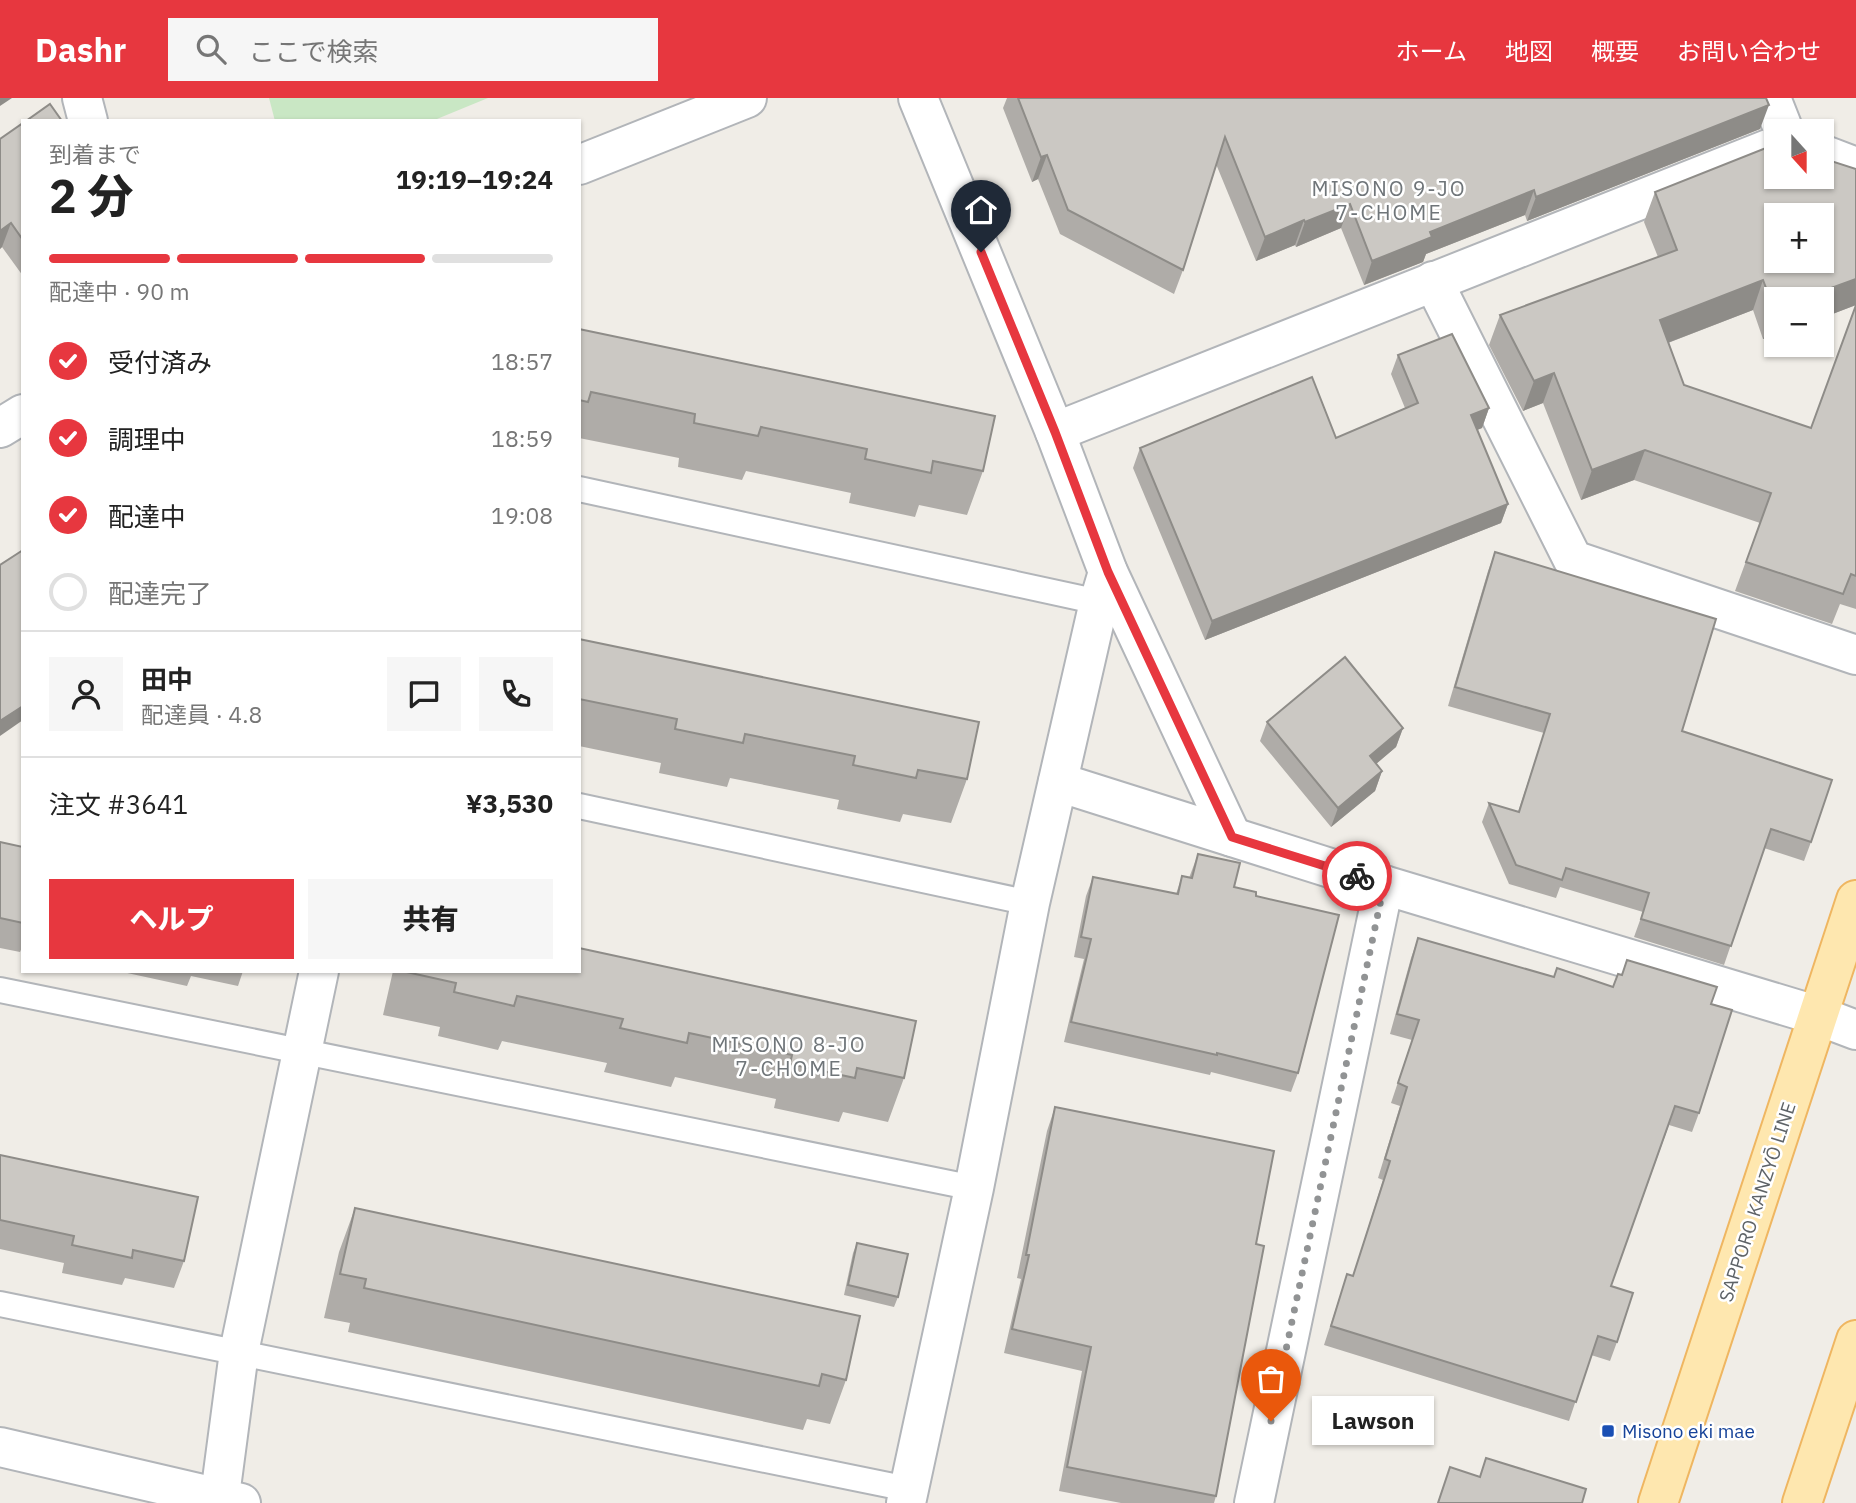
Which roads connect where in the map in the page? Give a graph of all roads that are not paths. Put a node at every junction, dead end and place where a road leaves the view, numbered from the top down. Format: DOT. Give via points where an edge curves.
graph roads {
  1 [pos="82,98"];
  2 [pos="747,98"];
  3 [pos="918,98"];
  4 [pos="1771,98"];
  5 [pos="87,119"];
  6 [pos="1779,119"];
  7 [pos="1764,151"];
  8 [pos="1834,159"];
  9 [pos="581,164"];
  10 [pos="1856,167"];
  11 [pos="1433,281"];
  12 [pos="21,415"];
  13 [pos="0,428"];
  14 [pos="1055,432"];
  15 [pos="581,489"];
  16 [pos="1104,587"];
  17 [pos="1856,655"];
  18 [pos="1058,782"];
  19 [pos="581,806"];
  20 [pos="1232,837"];
  21 [pos="1384,885"];
  22 [pos="1856,900"];
  23 [pos="1030,903"];
  24 [pos="318,973"];
  25 [pos="0,990"];
  26 [pos="1819,1016"];
  27 [pos="1856,1030"];
  28 [pos="302,1051"];
  29 [pos="974,1188"];
  30 [pos="0,1304"];
  31 [pos="1856,1340"];
  32 [pos="239,1352"];
  33 [pos="0,1447"];
  34 [pos="907,1496"];
  35 [pos="226,1502"];
  36 [pos="1254,1503"];
  37 [pos="1658,1503"];
  38 [pos="1802,1503"];
  1 -- 5 [label="street"];
  2 -- 9 [label="street"];
  3 -- 14 [label="street"];
  4 -- 6 [label="street"];
  7 -- 11 [label="street"];
  8 -- 10 [label="street"];
  11 -- 14 [label="street"];
  11 -- 17 [label="street" via="1573,560"];
  12 -- 13 [label="street"];
  14 -- 16 [label="street"];
  15 -- 16 [label="lane"];
  16 -- 18 [label="street"];
  16 -- 20 [label="street"];
  18 -- 20 [label="street"];
  18 -- 23 [label="street"];
  19 -- 23 [label="lane"];
  20 -- 21 [label="street"];
  21 -- 26 [label="street"];
  21 -- 36 [label="street"];
  22 -- 26 [label="main road, SAPPORO KANZYŌ LINE"];
  23 -- 29 [label="street"];
  24 -- 28 [label="street"];
  25 -- 28 [label="lane"];
  26 -- 27 [label="street"];
  26 -- 37 [label="main road, SAPPORO KANZYŌ LINE"];
  28 -- 29 [label="lane"];
  28 -- 32 [label="street"];
  29 -- 34 [label="street"];
  30 -- 32 [label="lane"];
  31 -- 38 [label="main road"];
  32 -- 34 [label="lane"];
  32 -- 35 [label="street"];
  33 -- 35 [label="street"];
}
